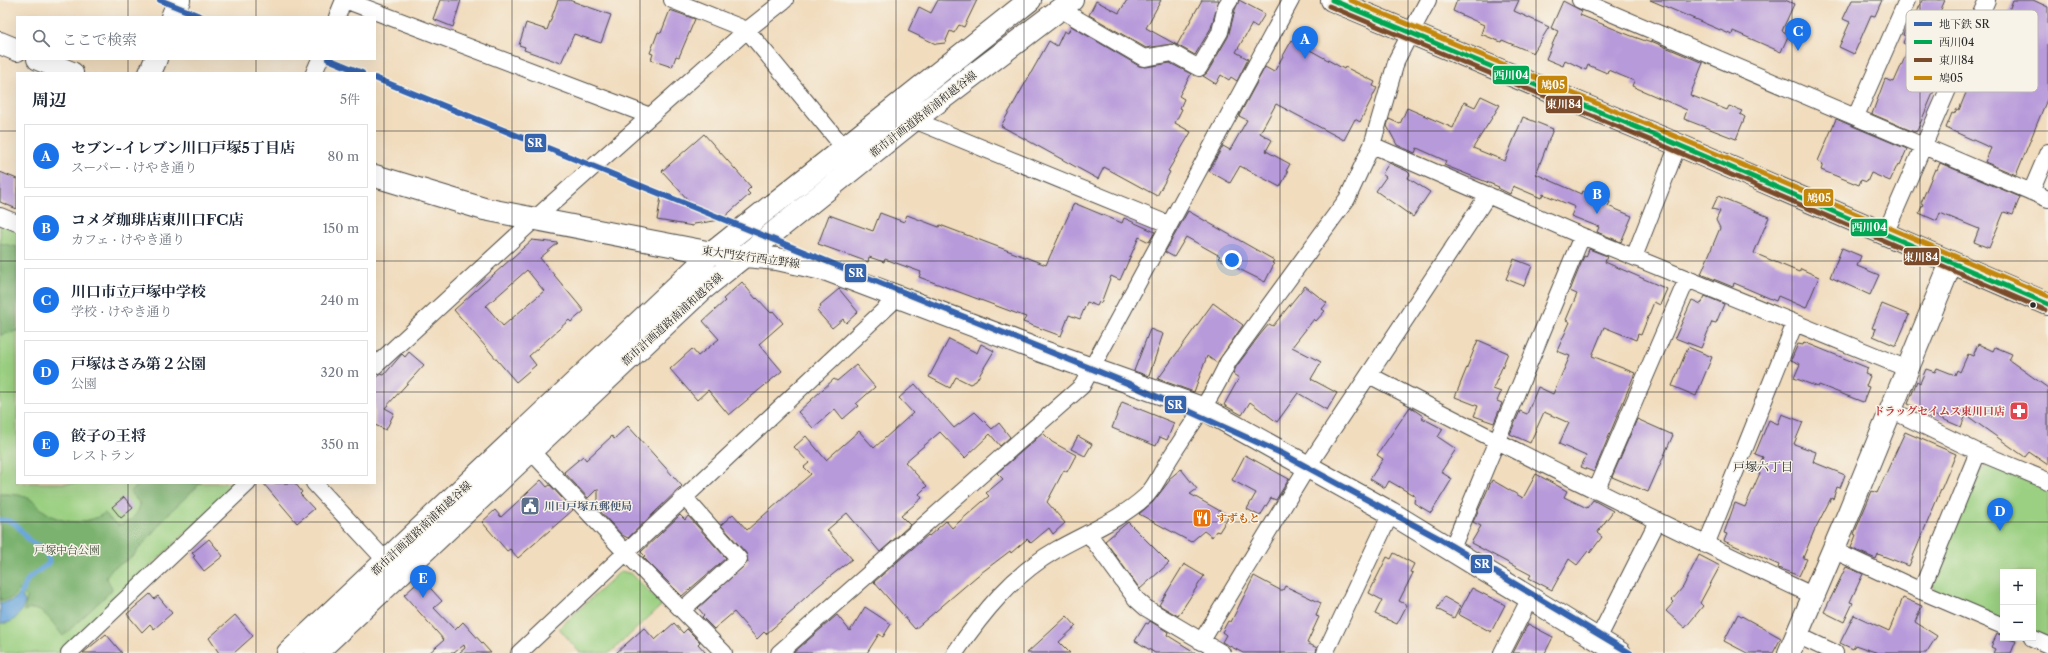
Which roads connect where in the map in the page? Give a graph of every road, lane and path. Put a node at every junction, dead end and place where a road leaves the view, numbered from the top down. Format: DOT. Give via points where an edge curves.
graph roads {
  1 [pos="179,0"];
  2 [pos="345,0"];
  3 [pos="672,0"];
  4 [pos="785,0"];
  5 [pos="1030,0"];
  6 [pos="1230,0"];
  7 [pos="1291,0"];
  8 [pos="1332,0"];
  9 [pos="1428,0"];
  10 [pos="1580,0"];
  11 [pos="1906,0"];
  12 [pos="1987,0"];
  13 [pos="1066,5"];
  14 [pos="1983,10"];
  15 [pos="172,16"];
  16 [pos="337,16"];
  17 [pos="747,30"];
  18 [pos="1412,34"];
  19 [pos="0,43"];
  20 [pos="16,50"];
  21 [pos="40,60"];
  22 [pos="156,60"];
  23 [pos="320,60"];
  24 [pos="70,72"];
  25 [pos="150,72"];
  26 [pos="314,72"];
  27 [pos="1947,92"];
  28 [pos="650,116"];
  29 [pos="1856,116"];
  30 [pos="914,120"];
  31 [pos="1372,145"];
  32 [pos="1678,145"];
  33 [pos="1923,146"];
  34 [pos="845,149"];
  35 [pos="2048,152"];
  36 [pos="376,176"];
  37 [pos="2031,192"];
  38 [pos="1488,195"];
  39 [pos="2048,199"];
  40 [pos="0,216"];
  41 [pos="535,219"];
  42 [pos="16,223"];
  43 [pos="1168,224"];
  44 [pos="1885,234"];
  45 [pos="1582,236"];
  46 [pos="712,253"];
  47 [pos="744,255"];
  48 [pos="1634,257"];
  49 [pos="1951,263"];
  50 [pos="1687,279"];
  51 [pos="899,296"];
  52 [pos="2048,304"];
  53 [pos="1795,323"];
  54 [pos="376,365"];
  55 [pos="1092,369"];
  56 [pos="1908,369"];
  57 [pos="1369,375"];
  58 [pos="1202,408"];
  59 [pos="1891,410"];
  60 [pos="1496,441"];
  61 [pos="531,451"];
  62 [pos="1978,452"];
  63 [pos="1308,466"];
  64 [pos="2048,481"];
  65 [pos="247,484"];
  66 [pos="315,484"];
  67 [pos="1596,492"];
  68 [pos="685,498"];
  69 [pos="1391,513"];
  70 [pos="1657,522"];
  71 [pos="1088,533"];
  72 [pos="1706,545"];
  73 [pos="1833,550"];
  74 [pos="1451,551"];
  75 [pos="626,553"];
  76 [pos="386,561"];
  77 [pos="1921,591"];
  78 [pos="1814,596"];
  79 [pos="1530,598"];
  80 [pos="682,610"];
  81 [pos="2000,625"];
  82 [pos="2036,640"];
  83 [pos="1201,642"];
  84 [pos="1793,644"];
  85 [pos="2048,644"];
  86 [pos="1609,648"];
  87 [pos="69,653"];
  88 [pos="288,653"];
  89 [pos="316,653"];
  90 [pos="519,653"];
  91 [pos="724,653"];
  92 [pos="779,653"];
  93 [pos="955,653"];
  94 [pos="1222,653"];
  95 [pos="1325,653"];
  96 [pos="1502,653"];
  97 [pos="1835,653"];
  1 -- 15 [label="street"];
  2 -- 16 [label="street"];
  2 -- 28 [label="street"];
  3 -- 17 [label="street"];
  4 -- 17 [label="street"];
  5 -- 34 [label="street, 都市計画道路南浦和越谷線"];
  6 -- 13 [label="street" via="1226,6 1220,32 1199,68 1172,53 1144,58"];
  7 -- 43 [label="street"];
  8 -- 18 [label="street"];
  9 -- 18 [label="street"];
  10 -- 29 [label="street"];
  11 -- 29 [label="street"];
  12 -- 14 [label="street"];
  13 -- 30 [label="street, 都市計画道路南浦和越谷線"];
  17 -- 28 [label="street"];
  17 -- 34 [label="street"];
  18 -- 31 [label="street" via="1397,60"];
  18 -- 32 [label="street"];
  19 -- 20 [label="street"];
  21 -- 24 [label="street"];
  22 -- 25 [label="street"];
  23 -- 26 [label="street"];
  27 -- 33 [label="street"];
  28 -- 41 [label="street"];
  29 -- 33 [label="street"];
  30 -- 43 [label="street"];
  30 -- 47 [label="street, 都市計画道路南浦和越谷線"];
  31 -- 38 [label="street"];
  31 -- 58 [label="street" via="1347,200 1228,362 1218,386"];
  32 -- 44 [label="street"];
  32 -- 48 [label="street"];
  33 -- 37 [label="street"];
  33 -- 44 [label="street"];
  34 -- 46 [label="street, 都市計画道路南浦和越谷線"];
  35 -- 37 [label="street"];
  36 -- 41 [label="street, 東大門安行西立野線" via="484,209"];
  37 -- 39 [label="street"];
  38 -- 45 [label="street"];
  38 -- 57 [label="street"];
  40 -- 42 [label="street"];
  41 -- 46 [label="street, 東大門安行西立野線"];
  41 -- 54 [label="street"];
  43 -- 55 [label="street"];
  44 -- 49 [label="street"];
  45 -- 48 [label="street"];
  45 -- 60 [label="street"];
  46 -- 47 [label="street, 東大門安行西立野線"];
  46 -- 76 [label="street, 都市計画道路南浦和越谷線"];
  47 -- 51 [label="street, 東大門安行西立野線" via="828,270"];
  47 -- 61 [label="street, 都市計画道路南浦和越谷線" via="702,290"];
  48 -- 50 [label="street"];
  49 -- 52 [label="street"];
  49 -- 56 [label="street"];
  50 -- 53 [label="street"];
  50 -- 67 [label="street"];
  51 -- 55 [label="street, 東大門安行西立野線"];
  51 -- 68 [label="street"];
  53 -- 56 [label="street"];
  53 -- 72 [label="street"];
  55 -- 58 [label="street, 東大門安行西立野線"];
  55 -- 92 [label="street" via="1082,386"];
  56 -- 59 [label="street"];
  57 -- 60 [label="street"];
  57 -- 63 [label="street"];
  58 -- 63 [label="street, 東大門安行西立野線"];
  58 -- 71 [label="street" via="1147,495 1116,518"];
  59 -- 62 [label="street"];
  59 -- 73 [label="street"];
  60 -- 67 [label="street"];
  60 -- 74 [label="street"];
  61 -- 75 [label="street"];
  61 -- 89 [label="street, 都市計画道路南浦和越谷線"];
  62 -- 64 [label="street"];
  62 -- 77 [label="street"];
  63 -- 69 [label="street, 東大門安行西立野線"];
  63 -- 83 [label="street"];
  65 -- 87 [label="street"];
  66 -- 76 [label="street"];
  67 -- 70 [label="street"];
  68 -- 75 [label="street"];
  68 -- 80 [label="street" via="739,559"];
  69 -- 74 [label="street, 東大門安行西立野線"];
  69 -- 95 [label="street"];
  70 -- 72 [label="street"];
  70 -- 86 [label="street"];
  71 -- 83 [label="street" via="1136,599"];
  71 -- 93 [label="street" via="1031,566 1006,588 990,605"];
  72 -- 78 [label="street"];
  73 -- 77 [label="street"];
  73 -- 78 [label="street"];
  74 -- 79 [label="street, 東大門安行西立野線"];
  75 -- 80 [label="street"];
  75 -- 90 [label="street"];
  76 -- 88 [label="street, 都市計画道路南浦和越谷線"];
  77 -- 81 [label="street"];
  78 -- 84 [label="street"];
  79 -- 86 [label="street, 東大門安行西立野線"];
  79 -- 96 [label="street"];
  80 -- 91 [label="street"];
  82 -- 85 [label="street"];
  83 -- 94 [label="street"];
  84 -- 97 [label="street"];
}
